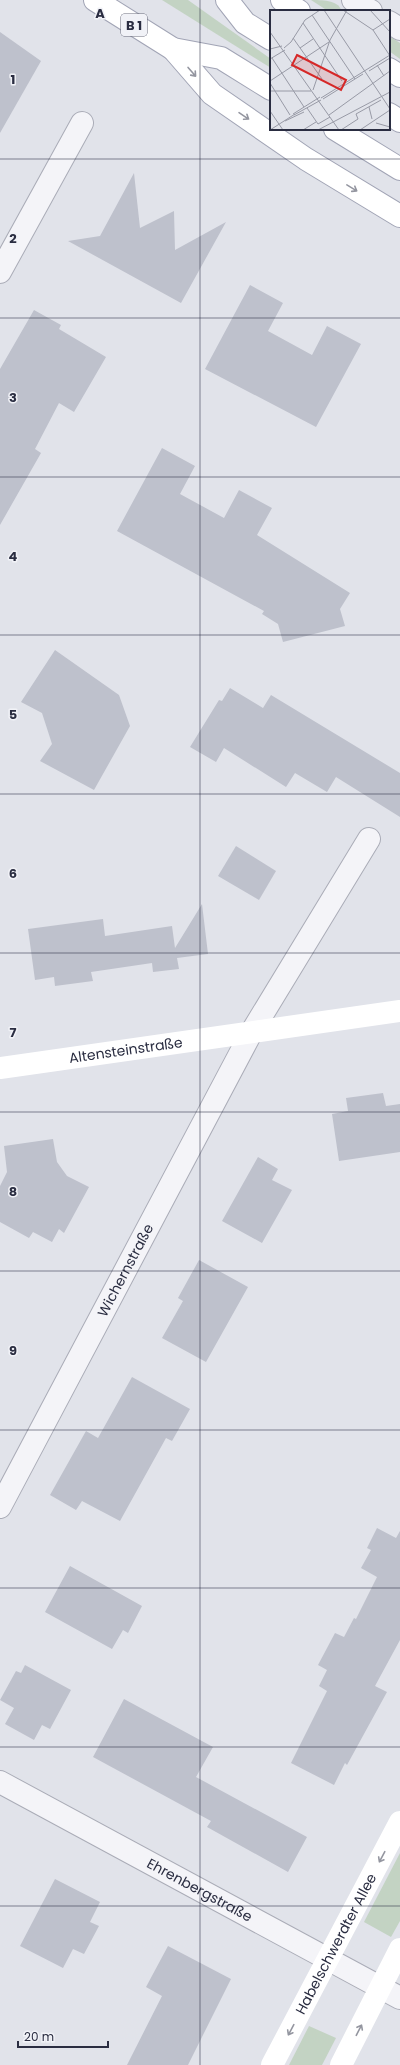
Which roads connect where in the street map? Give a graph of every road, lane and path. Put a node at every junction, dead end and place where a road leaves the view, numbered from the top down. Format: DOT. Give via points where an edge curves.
graph roads {
  1 [pos="95,0"];
  2 [pos="227,0"];
  3 [pos="282,0"];
  4 [pos="353,0"];
  5 [pos="297,10"];
  6 [pos="369,10"];
  7 [pos="390,23"];
  8 [pos="400,29"];
  9 [pos="270,38"];
  10 [pos="173,49"];
  11 [pos="390,70"];
  12 [pos="400,76"];
  13 [pos="270,88"];
  14 [pos="390,115"];
  15 [pos="400,121"];
  16 [pos="82,123"];
  17 [pos="337,130"];
  18 [pos="400,169"];
  19 [pos="400,216"];
  20 [pos="0,272"];
  21 [pos="369,839"];
  22 [pos="400,1011"];
  23 [pos="251,1033"];
  24 [pos="0,1068"];
  25 [pos="0,1507"];
  26 [pos="0,1782"];
  27 [pos="400,1822"];
  28 [pos="400,1949"];
  29 [pos="328,1959"];
  30 [pos="381,1987"];
  31 [pos="400,1998"];
  32 [pos="272,2065"];
  33 [pos="341,2065"];
  1 -- 10 [label="main road, B 1"];
  2 -- 9 [label="main road" via="245,23"];
  3 -- 5 [label="main road"];
  4 -- 6 [label="street"];
  7 -- 8 [label="street"];
  10 -- 13 [label="main road, B 1" via="221,58"];
  10 -- 19 [label="main road, one-way" via="212,94 306,159"];
  11 -- 12 [label="main road"];
  14 -- 15 [label="main road"];
  16 -- 20 [label="street"];
  17 -- 18 [label="main road"];
  21 -- 23 [label="street"];
  22 -- 23 [label="main road, Altensteinstraße"];
  23 -- 24 [label="main road, Altensteinstraße"];
  23 -- 25 [label="street, Wichernstraße"];
  26 -- 29 [label="street, Ehrenbergstraße"];
  27 -- 29 [label="main road, Habelschwerdter Allee, one-way"];
  28 -- 30 [label="main road"];
  29 -- 30 [label="street, Ehrenbergstraße"];
  29 -- 32 [label="main road, Habelschwerdter Allee, one-way"];
  30 -- 31 [label="street, Ehrenbergstraße"];
  33 -- 30 [label="main road, one-way"];
}
